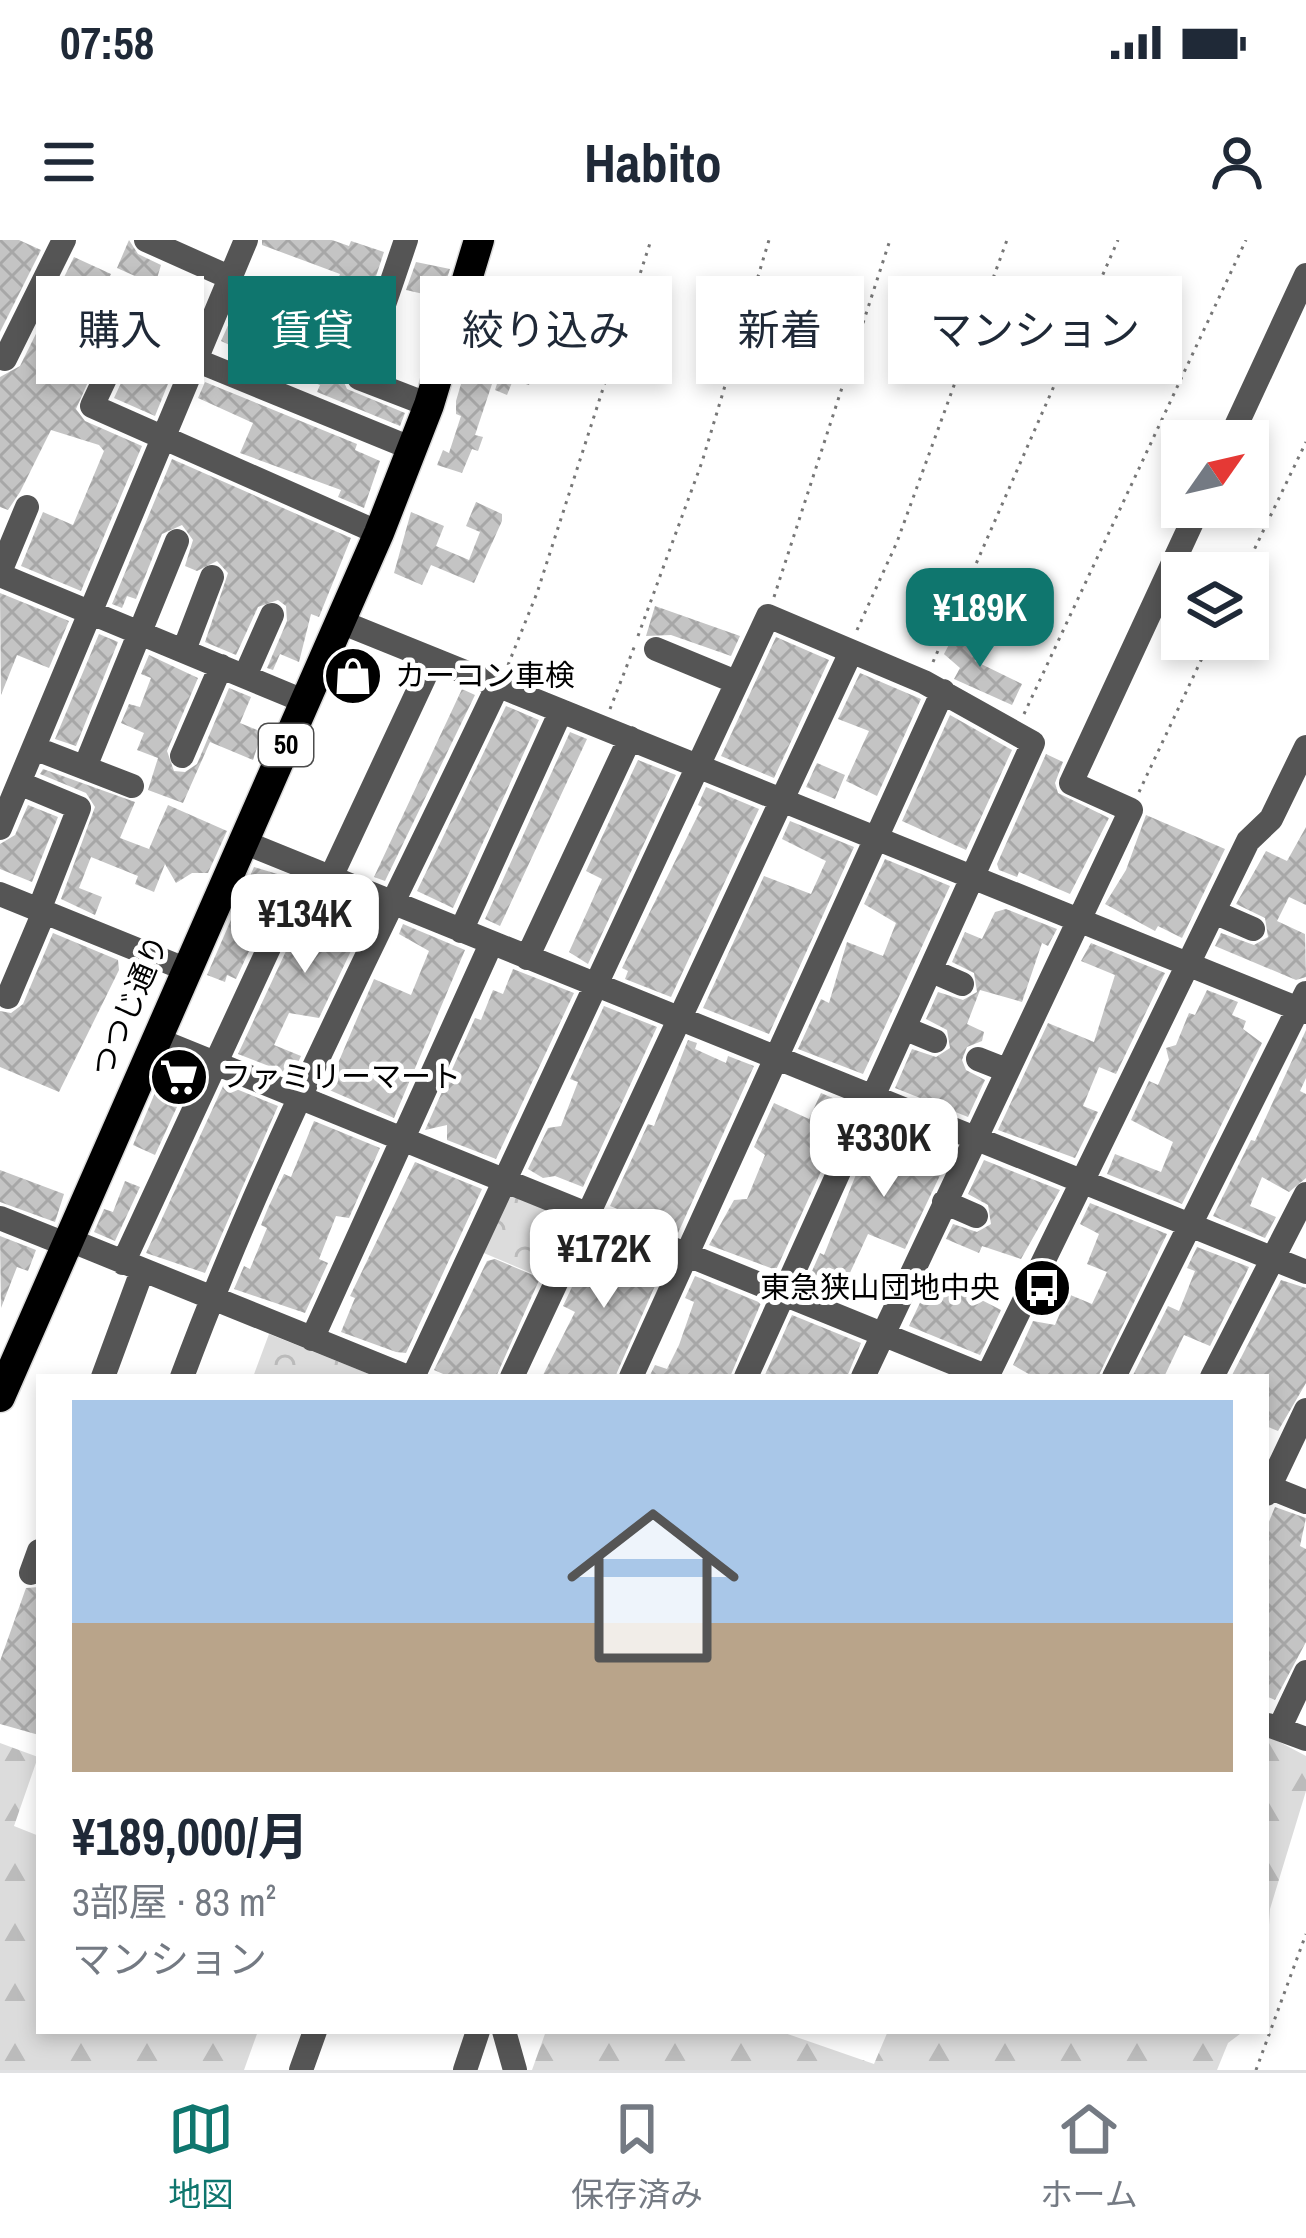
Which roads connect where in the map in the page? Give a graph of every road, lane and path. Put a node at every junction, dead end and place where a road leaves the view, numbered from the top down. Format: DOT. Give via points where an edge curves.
graph roads {
  1 [pos="64,240"];
  2 [pos="146,240"];
  3 [pos="246,240"];
  4 [pos="406,240"];
  5 [pos="479,240"];
  6 [pos="651,240"];
  7 [pos="769,240"];
  8 [pos="890,240"];
  9 [pos="1006,240"];
  10 [pos="1118,240"];
  11 [pos="1246,240"];
  12 [pos="1306,275"];
  13 [pos="232,276"];
  14 [pos="394,276"];
  15 [pos="228,277"];
  16 [pos="228,285"];
  17 [pos="204,340"];
  18 [pos="5,359"];
  19 [pos="204,362"];
  20 [pos="102,384"];
  21 [pos="186,384"];
  22 [pos="375,384"];
  23 [pos="429,405"];
  24 [pos="1239,420"];
  25 [pos="164,437"];
  26 [pos="1306,442"];
  27 [pos="413,449"];
  28 [pos="27,507"];
  29 [pos="1189,528"];
  30 [pos="379,533"];
  31 [pos="177,541"];
  32 [pos="1253,552"];
  33 [pos="0,573"];
  34 [pos="212,577"];
  35 [pos="90,611"];
  36 [pos="272,615"];
  37 [pos="768,616"];
  38 [pos="341,622"];
  39 [pos="138,631"];
  40 [pos="184,650"];
  41 [pos="656,650"];
  42 [pos="849,651"];
  43 [pos="433,659"];
  44 [pos="1201,660"];
  45 [pos="221,666"];
  46 [pos="245,676"];
  47 [pos="736,682"];
  48 [pos="499,686"];
  49 [pos="933,687"];
  50 [pos="306,701"];
  51 [pos="561,711"];
  52 [pos="602,728"];
  53 [pos="1016,732"];
  54 [pos="630,739"];
  55 [pos="34,748"];
  56 [pos="1306,748"];
  57 [pos="182,756"];
  58 [pos="697,766"];
  59 [pos="86,767"];
  60 [pos="19,783"];
  61 [pos="132,786"];
  62 [pos="782,800"];
  63 [pos="1131,810"];
  64 [pos="0,829"];
  65 [pos="876,838"];
  66 [pos="242,841"];
  67 [pos="306,868"];
  68 [pos="331,878"];
  69 [pos="975,878"];
  70 [pos="0,894"];
  71 [pos="394,904"];
  72 [pos="41,911"];
  73 [pos="1214,912"];
  74 [pos="1078,920"];
  75 [pos="1253,929"];
  76 [pos="461,931"];
  77 [pos="491,944"];
  78 [pos="527,958"];
  79 [pos="1188,964"];
  80 [pos="185,969"];
  81 [pos="932,970"];
  82 [pos="962,984"];
  83 [pos="595,985"];
  84 [pos="8,997"];
  85 [pos="1303,1004"];
  86 [pos="679,1020"];
  87 [pos="906,1029"];
  88 [pos="156,1039"];
  89 [pos="935,1041"];
  90 [pos="776,1058"];
  91 [pos="978,1059"];
  92 [pos="214,1063"];
  93 [pos="1006,1070"];
  94 [pos="875,1096"];
  95 [pos="302,1099"];
  96 [pos="992,1099"];
  97 [pos="1018,1110"];
  98 [pos="974,1137"];
  99 [pos="402,1140"];
  100 [pos="505,1181"];
  101 [pos="1082,1181"];
  102 [pos="1306,1194"];
  103 [pos="944,1202"];
  104 [pos="588,1213"];
  105 [pos="976,1216"];
  106 [pos="0,1218"];
  107 [pos="1191,1224"];
  108 [pos="66,1242"];
  109 [pos="687,1252"];
  110 [pos="1273,1259"];
  111 [pos="133,1267"];
  112 [pos="1306,1272"];
  113 [pos="785,1292"];
  114 [pos="211,1298"];
  115 [pos="883,1334"];
  116 [pos="312,1339"];
  117 [pos="104,1374"];
  118 [pos="183,1374"];
  119 [pos="402,1374"];
  120 [pos="411,1374"];
  121 [pos="513,1374"];
  122 [pos="632,1374"];
  123 [pos="747,1374"];
  124 [pos="863,1374"];
  125 [pos="981,1374"];
  126 [pos="989,1374"];
  127 [pos="1116,1374"];
  128 [pos="1214,1374"];
  129 [pos="0,1397"];
  130 [pos="1306,1410"];
  131 [pos="1269,1485"];
  132 [pos="1269,1490"];
  133 [pos="1306,1502"];
  134 [pos="1306,1672"];
  135 [pos="1272,1727"];
  136 [pos="1306,1739"];
  137 [pos="1306,1934"];
  138 [pos="314,2034"];
  139 [pos="477,2034"];
  140 [pos="505,2034"];
  141 [pos="301,2070"];
  142 [pos="465,2070"];
  143 [pos="515,2070"];
  144 [pos="1256,2070"];
  1 -- 18 [label="street"];
  2 -- 15 [label="street"];
  3 -- 13 [label="street"];
  4 -- 14 [label="street"];
  5 -- 23 [label="main road, つつじ通り / 50"];
  6 -- 48 [label="path"];
  7 -- 52 [label="path" via="702,462"];
  8 -- 37 [label="path"];
  9 -- 42 [label="path"];
  10 -- 49 [label="path"];
  11 -- 53 [label="path"];
  12 -- 24 [label="street"];
  16 -- 17 [label="street"];
  19 -- 27 [label="street"];
  20 -- 25 [label="street" via="92,406"];
  21 -- 25 [label="street"];
  22 -- 23 [label="street"];
  23 -- 27 [label="main road, つつじ通り / 50"];
  25 -- 30 [label="street"];
  25 -- 35 [label="street"];
  26 -- 32 [label="path"];
  27 -- 30 [label="main road, つつじ通り / 50"];
  28 -- 33 [label="street"];
  29 -- 63 [label="street" via="1071,783"];
  30 -- 38 [label="main road, つつじ通り / 50"];
  31 -- 39 [label="street"];
  33 -- 35 [label="street"];
  34 -- 40 [label="street"];
  35 -- 39 [label="street"];
  35 -- 55 [label="street"];
  36 -- 46 [label="street"];
  37 -- 42 [label="street"];
  37 -- 47 [label="street"];
  38 -- 43 [label="street"];
  38 -- 50 [label="main road, つつじ通り / 50"];
  39 -- 40 [label="street"];
  39 -- 59 [label="street"];
  40 -- 45 [label="street"];
  41 -- 47 [label="street"];
  42 -- 49 [label="street"];
  42 -- 62 [label="street"];
  43 -- 48 [label="street"];
  43 -- 68 [label="street"];
  44 -- 63 [label="path"];
  45 -- 46 [label="street"];
  45 -- 57 [label="street"];
  46 -- 50 [label="street"];
  47 -- 58 [label="street"];
  48 -- 51 [label="street"];
  48 -- 71 [label="street"];
  49 -- 53 [label="street"];
  49 -- 65 [label="street"];
  50 -- 66 [label="main road, つつじ通り / 50"];
  51 -- 52 [label="street"];
  51 -- 76 [label="street"];
  52 -- 54 [label="street"];
  53 -- 69 [label="street" via="1033,746"];
  54 -- 58 [label="street"];
  54 -- 78 [label="street"];
  55 -- 59 [label="street"];
  55 -- 60 [label="street"];
  56 -- 73 [label="street"];
  58 -- 62 [label="street"];
  58 -- 83 [label="street"];
  59 -- 61 [label="street"];
  60 -- 64 [label="street"];
  60 -- 72 [label="street" via="79,808"];
  62 -- 65 [label="street"];
  62 -- 86 [label="street"];
  63 -- 74 [label="street"];
  65 -- 69 [label="street"];
  65 -- 90 [label="street"];
  66 -- 67 [label="street"];
  66 -- 80 [label="main road, つつじ通り / 50"];
  67 -- 68 [label="street"];
  67 -- 92 [label="street"];
  68 -- 71 [label="street"];
  69 -- 74 [label="street"];
  69 -- 81 [label="street"];
  70 -- 72 [label="street"];
  71 -- 76 [label="street"];
  71 -- 95 [label="street"];
  72 -- 80 [label="street"];
  72 -- 84 [label="street"];
  73 -- 75 [label="street"];
  73 -- 79 [label="street"];
  74 -- 79 [label="street"];
  74 -- 93 [label="street"];
  76 -- 77 [label="street"];
  77 -- 78 [label="street"];
  77 -- 99 [label="street"];
  78 -- 83 [label="street"];
  79 -- 85 [label="street"];
  79 -- 101 [label="street"];
  80 -- 88 [label="main road, つつじ通り / 50"];
  81 -- 82 [label="street"];
  81 -- 87 [label="street"];
  83 -- 86 [label="street"];
  83 -- 100 [label="street"];
  85 -- 107 [label="street"];
  86 -- 90 [label="street"];
  86 -- 104 [label="street"];
  87 -- 89 [label="street"];
  87 -- 94 [label="street"];
  88 -- 92 [label="street"];
  88 -- 108 [label="main road, つつじ通り / 50"];
  90 -- 94 [label="street"];
  90 -- 109 [label="street"];
  91 -- 93 [label="street"];
  92 -- 95 [label="street"];
  92 -- 111 [label="street"];
  93 -- 96 [label="street"];
  94 -- 98 [label="street"];
  94 -- 113 [label="street"];
  95 -- 99 [label="street"];
  95 -- 114 [label="street"];
  96 -- 97 [label="street"];
  96 -- 98 [label="street"];
  98 -- 101 [label="street"];
  98 -- 103 [label="street"];
  99 -- 100 [label="street"];
  99 -- 116 [label="street"];
  100 -- 104 [label="street"];
  100 -- 120 [label="street"];
  101 -- 107 [label="street"];
  101 -- 126 [label="street"];
  102 -- 110 [label="street"];
  103 -- 105 [label="street"];
  103 -- 115 [label="street"];
  104 -- 109 [label="street"];
  104 -- 121 [label="street"];
  106 -- 108 [label="street"];
  107 -- 110 [label="street"];
  107 -- 127 [label="street"];
  108 -- 111 [label="street"];
  108 -- 129 [label="main road, つつじ通り / 50"];
  109 -- 113 [label="street"];
  109 -- 122 [label="street"];
  110 -- 112 [label="street"];
  110 -- 128 [label="street"];
  111 -- 114 [label="street"];
  111 -- 117 [label="street"];
  113 -- 115 [label="street"];
  113 -- 123 [label="street"];
  114 -- 116 [label="street"];
  114 -- 118 [label="street"];
  115 -- 124 [label="street"];
  115 -- 125 [label="street"];
  116 -- 119 [label="street"];
  130 -- 131 [label="street"];
  132 -- 133 [label="street"];
  134 -- 135 [label="street"];
  135 -- 136 [label="street"];
  137 -- 144 [label="path"];
  138 -- 141 [label="street"];
  139 -- 142 [label="street"];
  140 -- 143 [label="street"];
}
